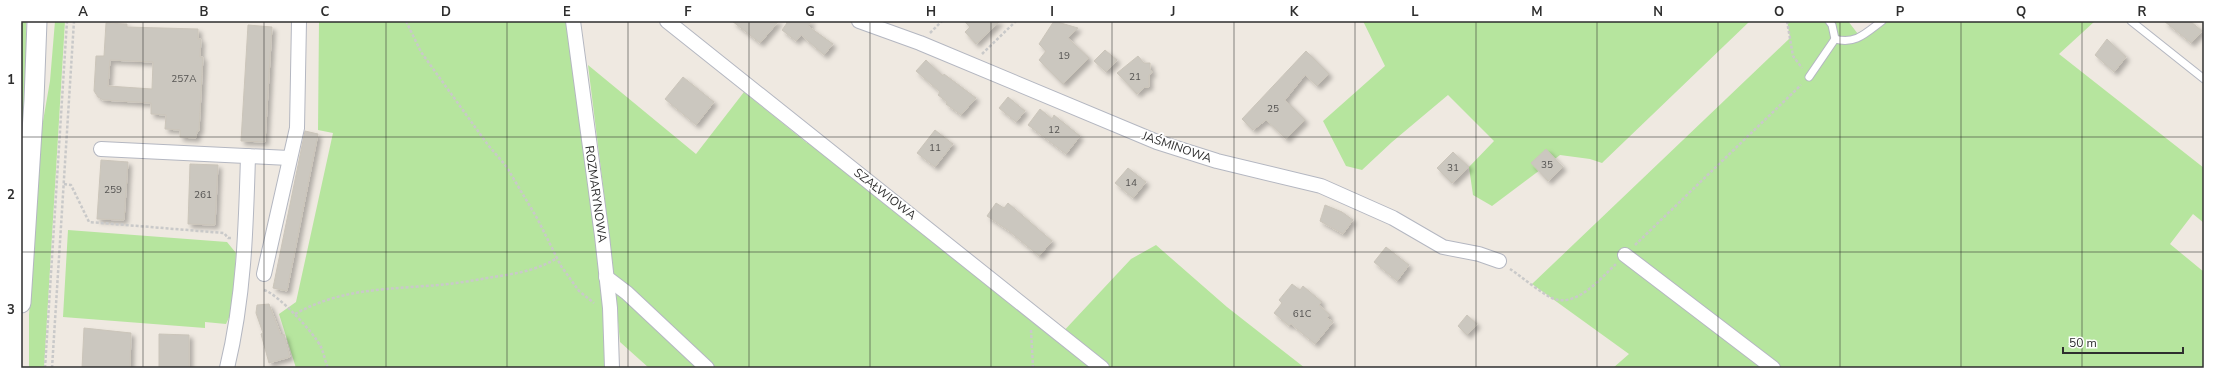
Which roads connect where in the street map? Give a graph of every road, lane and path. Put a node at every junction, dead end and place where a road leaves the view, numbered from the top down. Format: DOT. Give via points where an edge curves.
graph roads {
  1 [pos="37,21"];
  2 [pos="67,21"];
  3 [pos="74,21"];
  4 [pos="299,21"];
  5 [pos="406,21"];
  6 [pos="573,21"];
  7 [pos="667,21"];
  8 [pos="859,21"];
  9 [pos="1016,21"];
  10 [pos="1787,21"];
  11 [pos="1829,21"];
  12 [pos="1882,21"];
  13 [pos="2131,21"];
  14 [pos="1835,39"];
  15 [pos="971,64"];
  16 [pos="1809,77"];
  17 [pos="2204,79"];
  18 [pos="101,149"];
  19 [pos="248,156"];
  20 [pos="289,158"];
  21 [pos="64,184"];
  22 [pos="245,239"];
  23 [pos="1625,255"];
  24 [pos="557,258"];
  25 [pos="1498,261"];
  26 [pos="264,274"];
  27 [pos="606,277"];
  28 [pos="259,289"];
  29 [pos="21,304"];
  30 [pos="610,308"];
  31 [pos="1031,311"];
  32 [pos="295,314"];
  33 [pos="45,368"];
  34 [pos="52,368"];
  35 [pos="227,368"];
  36 [pos="328,368"];
  37 [pos="612,368"];
  38 [pos="707,368"];
  39 [pos="1033,368"];
  40 [pos="1102,368"];
  41 [pos="1773,368"];
  1 -- 29 [label="main road"];
  2 -- 33 [label="path"];
  3 -- 21 [label="path"];
  4 -- 20 [label="street" via="297,128"];
  5 -- 24 [label="path" via="421,52 506,166"];
  6 -- 27 [label="street, ROZMARYNOWA"];
  7 -- 31 [label="street, SZAŁWIOWA"];
  8 -- 15 [label="street, JAŚMINOWA"];
  9 -- 15 [label="path"];
  10 -- 16 [label="path" via="1793,56"];
  11 -- 14 [label="lane"];
  12 -- 14 [label="lane" via="1861,38 1846,42"];
  13 -- 17 [label="lane"];
  14 -- 16 [label="lane"];
  15 -- 25 [label="street, JAŚMINOWA" via="1157,142 1217,161 1321,186 1393,218 1443,247 1479,254"];
  16 -- 23 [label="path" via="1752,135"];
  18 -- 19 [label="street"];
  19 -- 20 [label="street"];
  19 -- 22 [label="street"];
  20 -- 26 [label="street"];
  21 -- 22 [label="path" via="71,185 89,222 224,233 228,238"];
  21 -- 34 [label="path"];
  22 -- 35 [label="street" via="240,309"];
  23 -- 25 [label="path" via="1590,290 1567,300 1554,299"];
  23 -- 41 [label="street"];
  24 -- 30 [label="path" via="579,291 595,303"];
  24 -- 32 [label="path" via="546,265 513,274 425,286 364,290 336,296"];
  27 -- 30 [label="street, ROZMARYNOWA"];
  27 -- 38 [label="street" via="627,293"];
  28 -- 32 [label="path" via="266,290"];
  30 -- 37 [label="street, ROZMARYNOWA"];
  31 -- 39 [label="path"];
  31 -- 40 [label="street, SZAŁWIOWA"];
  32 -- 36 [label="path" via="321,346"];
}
